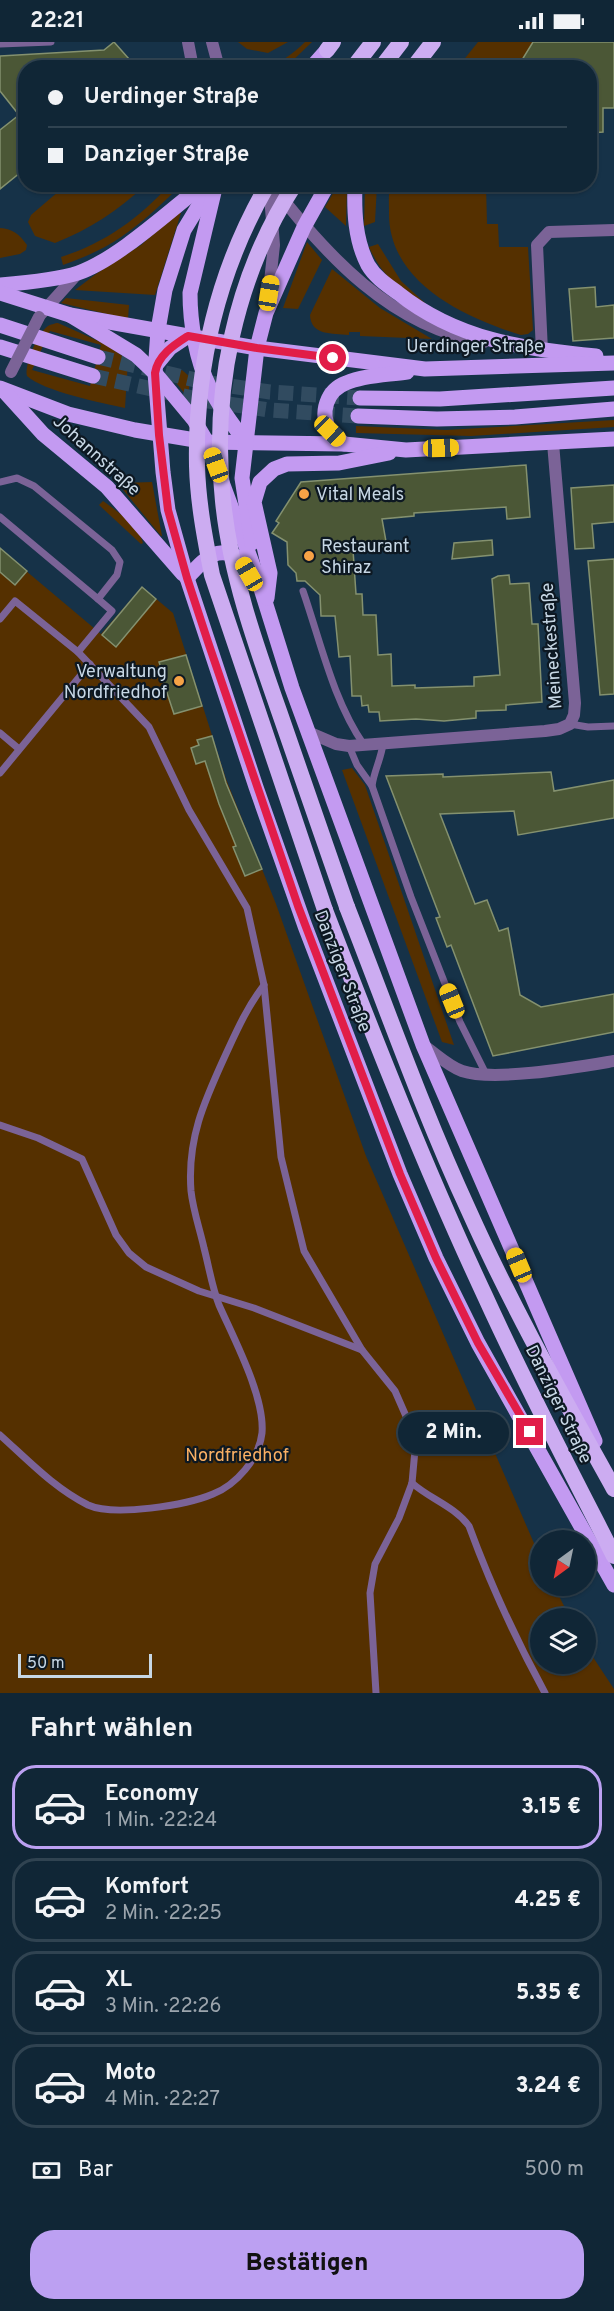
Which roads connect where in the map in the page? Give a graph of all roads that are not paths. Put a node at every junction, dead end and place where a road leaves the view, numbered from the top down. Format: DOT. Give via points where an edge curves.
graph roads {
  1 [pos="51,42"];
  2 [pos="188,42"];
  3 [pos="212,42"];
  4 [pos="373,42"];
  5 [pos="401,42"];
  6 [pos="434,42"];
  7 [pos="0,44"];
  8 [pos="330,46"];
  9 [pos="191,60"];
  10 [pos="217,60"];
  11 [pos="312,60"];
  12 [pos="318,60"];
  13 [pos="324,60"];
  14 [pos="359,60"];
  15 [pos="387,60"];
  16 [pos="419,60"];
  17 [pos="194,192"];
  18 [pos="209,192"];
  19 [pos="212,192"];
  20 [pos="266,192"];
  21 [pos="271,192"];
  22 [pos="276,192"];
  23 [pos="290,192"];
  24 [pos="324,192"];
  25 [pos="355,192"];
  26 [pos="304,227"];
  27 [pos="614,230"];
  28 [pos="79,273"];
  29 [pos="0,285"];
  30 [pos="0,293"];
  31 [pos="43,312"];
  32 [pos="266,313"];
  33 [pos="70,315"];
  34 [pos="0,325"];
  35 [pos="158,330"];
  36 [pos="192,337"];
  37 [pos="0,347"];
  38 [pos="257,348"];
  39 [pos="522,348"];
  40 [pos="542,351"];
  41 [pos="98,357"];
  42 [pos="614,358"];
  43 [pos="614,363"];
  44 [pos="156,369"];
  45 [pos="425,369"];
  46 [pos="93,376"];
  47 [pos="614,388"];
  48 [pos="1,390"];
  49 [pos="360,398"];
  50 [pos="614,409"];
  51 [pos="358,416"];
  52 [pos="159,435"];
  53 [pos="614,439"];
  54 [pos="207,442"];
  55 [pos="245,442"];
  56 [pos="553,443"];
  57 [pos="344,444"];
  58 [pos="406,450"];
  59 [pos="0,482"];
  60 [pos="0,517"];
  61 [pos="257,576"];
  62 [pos="187,578"];
  63 [pos="303,591"];
  64 [pos="98,599"];
  65 [pos="266,604"];
  66 [pos="0,619"];
  67 [pos="78,652"];
  68 [pos="90,664"];
  69 [pos="570,724"];
  70 [pos="614,726"];
  71 [pos="308,732"];
  72 [pos="0,733"];
  73 [pos="384,744"];
  74 [pos="363,745"];
  75 [pos="349,746"];
  76 [pos="19,749"];
  77 [pos="0,773"];
  78 [pos="372,786"];
  79 [pos="264,985"];
  80 [pos="423,1045"];
  81 [pos="614,1061"];
  82 [pos="486,1075"];
  83 [pos="0,1125"];
  84 [pos="215,1296"];
  85 [pos="362,1350"];
  86 [pos="0,1435"];
  87 [pos="614,1482"];
  88 [pos="412,1483"];
  89 [pos="614,1489"];
  90 [pos="614,1556"];
  91 [pos="614,1584"];
  92 [pos="376,1693"];
  93 [pos="544,1693"];
  1 -- 7 [label="lane"];
  2 -- 9 [label="street"];
  3 -- 10 [label="street"];
  4 -- 14 [label="highway"];
  5 -- 15 [label="highway"];
  6 -- 16 [label="highway"];
  8 -- 11 [label="street"];
  8 -- 12 [label="main road"];
  8 -- 13 [label="main road"];
  17 -- 28 [label="main road" via="139,236"];
  18 -- 35 [label="main road, Danziger Straße" via="184,230 165,290"];
  19 -- 36 [label="main road" via="190,293"];
  20 -- 90 [label="highway, Danziger Straße, bridge" via="242,234 222,286 202,380 197,468 212,575 325,910 381,1055 484,1295"];
  21 -- 32 [label="street" via="274,245"];
  22 -- 26 [label="street, Uerdinger Straße"];
  23 -- 89 [label="highway, Danziger Straße, bridge" via="250,276 234,329 223,390 222,501 241,595 347,908 426,1110 521,1322"];
  24 -- 26 [label="main road"];
  25 -- 39 [label="main road" via="358,240 379,278 437,318 472,334"];
  26 -- 32 [label="main road"];
  26 -- 39 [label="street, Uerdinger Straße" via="354,278 418,321 463,339"];
  27 -- 40 [label="street, Uerdinger Straße" via="549,232 537,244"];
  28 -- 29 [label="main road"];
  28 -- 31 [label="street"];
  30 -- 31 [label="main road"];
  31 -- 33 [label="main road"];
  31 -- 48 [label="street, bridge"];
  32 -- 38 [label="main road"];
  33 -- 35 [label="main road"];
  33 -- 44 [label="main road"];
  34 -- 41 [label="main road"];
  35 -- 36 [label="main road"];
  35 -- 44 [label="main road, Danziger Straße"];
  36 -- 38 [label="main road, Uerdinger Straße"];
  36 -- 44 [label="main road" via="170,348"];
  36 -- 55 [label="main road" via="209,386"];
  37 -- 46 [label="main road"];
  38 -- 45 [label="main road, Uerdinger Straße"];
  38 -- 55 [label="main road"];
  39 -- 40 [label="main road"];
  40 -- 42 [label="main road"];
  43 -- 45 [label="main road, Uerdinger Straße"];
  44 -- 52 [label="main road, Danziger Straße"];
  44 -- 54 [label="main road"];
  45 -- 57 [label="main road" via="358,380 335,389 328,398 326,418 330,431"];
  47 -- 49 [label="main road" via="440,399"];
  48 -- 52 [label="main road, Johannstraße" via="68,414"];
  48 -- 62 [label="main road, Johannstraße" via="43,434 107,487"];
  50 -- 51 [label="main road" via="515,417"];
  52 -- 54 [label="main road, Johannstraße"];
  52 -- 62 [label="main road, Danziger Straße" via="168,510"];
  53 -- 56 [label="main road"];
  54 -- 55 [label="main road, Johannstraße"];
  54 -- 61 [label="main road"];
  55 -- 57 [label="main road"];
  55 -- 61 [label="main road" via="242,478"];
  56 -- 58 [label="main road"];
  56 -- 69 [label="street, Meineckestraße" via="575,703"];
  57 -- 58 [label="main road"];
  58 -- 65 [label="main road" via="339,463 287,464 265,476 254,502 270,573"];
  59 -- 64 [label="lane" via="17,478 26,481 112,550 120,562 119,569"];
  60 -- 64 [label="lane"];
  61 -- 65 [label="main road, Danziger Straße"];
  62 -- 65 [label="main road" via="204,560 231,553 241,559"];
  62 -- 91 [label="main road, Danziger Straße" via="305,926 400,1174 478,1343"];
  63 -- 74 [label="lane" via="341,702"];
  64 -- 67 [label="lane" via="112,611"];
  65 -- 71 [label="main road, Danziger Straße"];
  66 -- 67 [label="lane" via="15,602"];
  67 -- 68 [label="lane"];
  68 -- 76 [label="lane"];
  68 -- 79 [label="lane" via="149,727 189,810 247,908"];
  69 -- 70 [label="lane"];
  69 -- 73 [label="street, Meineckestraße" via="545,731"];
  71 -- 75 [label="street, Meineckestraße"];
  71 -- 80 [label="main road, Danziger Straße"];
  72 -- 76 [label="lane"];
  73 -- 74 [label="street, Meineckestraße"];
  73 -- 78 [label="lane"];
  74 -- 75 [label="street, Meineckestraße"];
  75 -- 78 [label="lane"];
  76 -- 77 [label="lane"];
  78 -- 82 [label="lane" via="460,1022"];
  79 -- 84 [label="lane" via="248,1007 201,1109 192,1148 191,1192"];
  79 -- 85 [label="lane" via="281,1157 304,1251"];
  80 -- 82 [label="street" via="460,1070"];
  80 -- 87 [label="main road, Danziger Straße"];
  81 -- 82 [label="street"];
  83 -- 84 [label="lane" via="82,1159 105,1214 129,1253 162,1276"];
  84 -- 85 [label="lane"];
  84 -- 86 [label="lane" via="243,1359 262,1425 258,1449 229,1485 213,1494 134,1511 91,1506 57,1486"];
  85 -- 88 [label="lane" via="395,1391 416,1439"];
  88 -- 92 [label="lane" via="375,1564 370,1593"];
  88 -- 93 [label="lane" via="469,1526 491,1587"];
}
